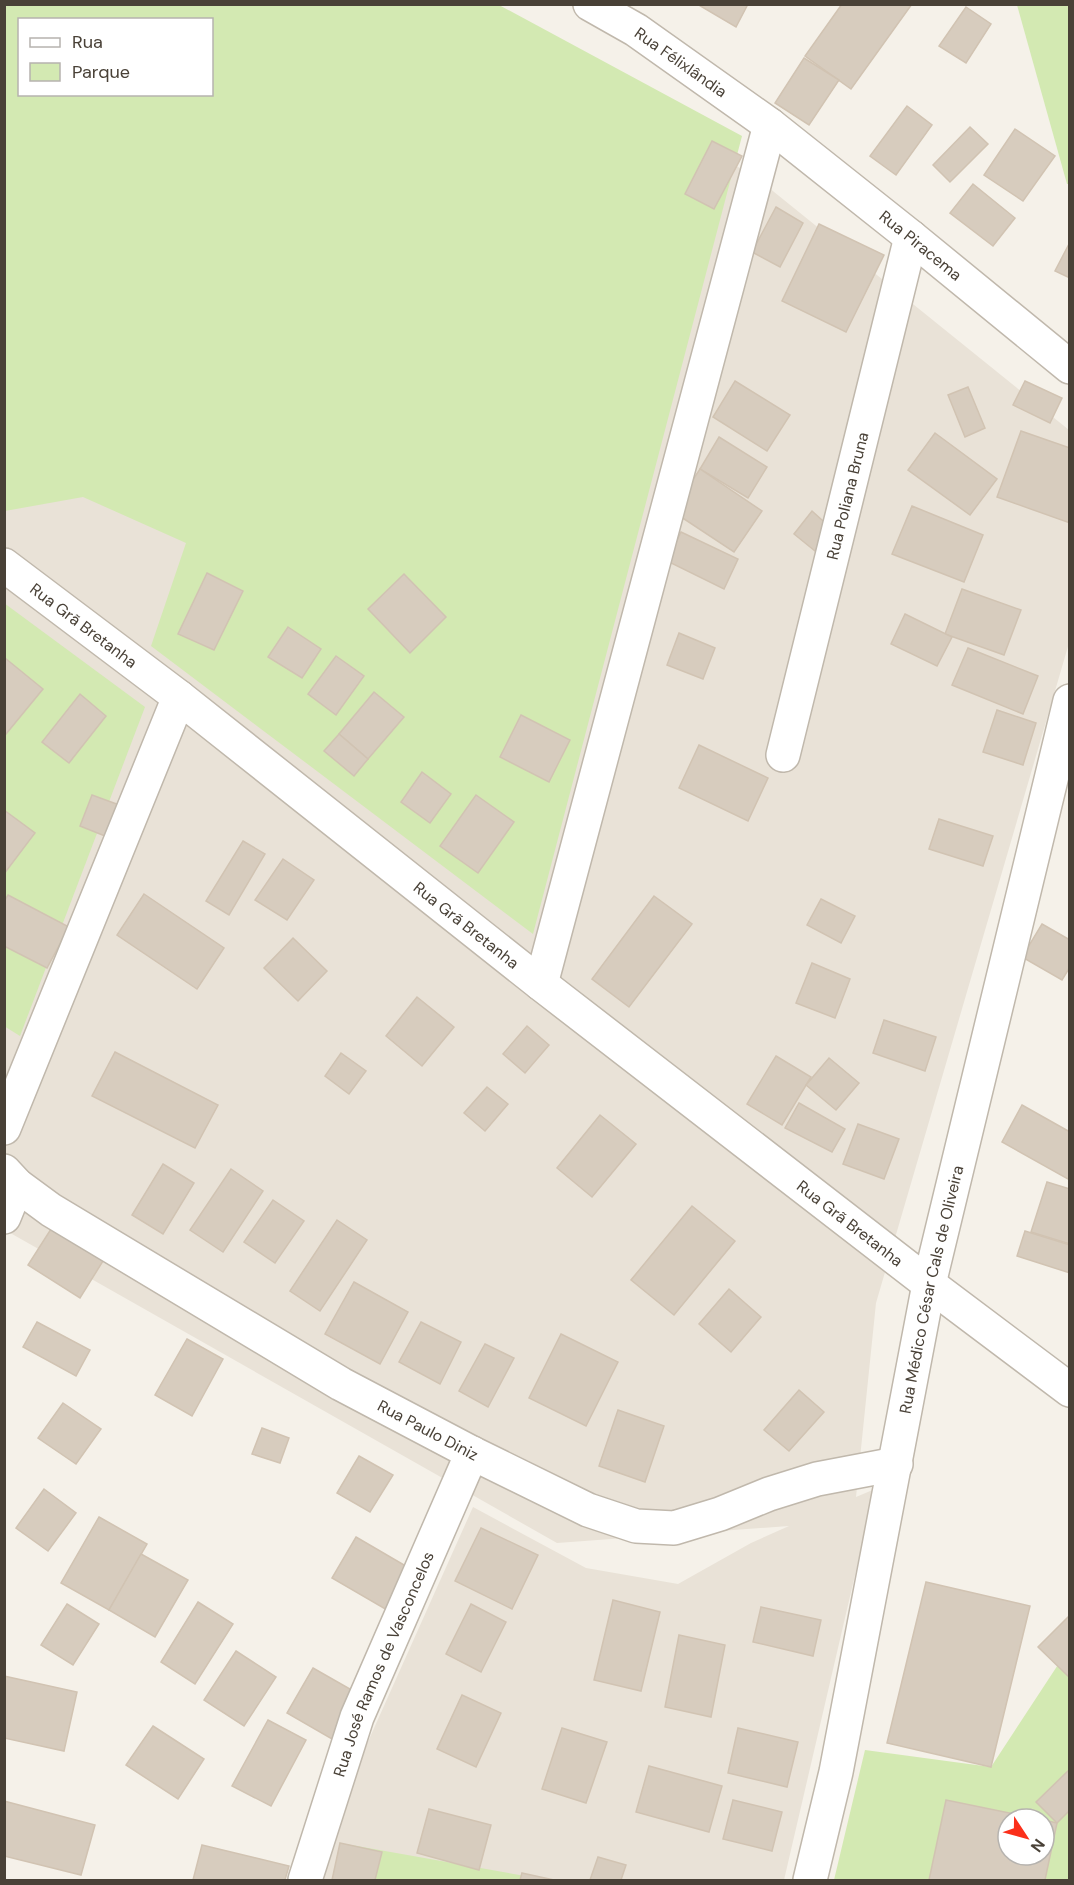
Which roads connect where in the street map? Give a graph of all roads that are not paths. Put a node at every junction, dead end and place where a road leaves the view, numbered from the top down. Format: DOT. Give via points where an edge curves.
graph roads {
  1 [pos="590,4"];
  2 [pos="770,125"];
  3 [pos="911,237"];
  4 [pos="1070,367"];
  5 [pos="4,565"];
  6 [pos="179,697"];
  7 [pos="1070,701"];
  8 [pos="783,755"];
  9 [pos="541,984"];
  10 [pos="4,1128"];
  11 [pos="11,1178"];
  12 [pos="4,1217"];
  13 [pos="929,1284"];
  14 [pos="1070,1390"];
  15 [pos="472,1453"];
  16 [pos="896,1464"];
  17 [pos="305,1881"];
  18 [pos="810,1881"];
  1 -- 2 [label="street, Rua Félixlândia" via="636,30"];
  2 -- 3 [label="street, Rua Piracema"];
  2 -- 9 [label="street"];
  3 -- 4 [label="street, Rua Piracema"];
  3 -- 8 [label="street, Rua Poliana Bruna"];
  5 -- 6 [label="street, Rua Grã Bretanha"];
  6 -- 9 [label="street, Rua Grã Bretanha"];
  6 -- 10 [label="street"];
  7 -- 13 [label="street, Rua Médico César Cals de Oliveira"];
  9 -- 13 [label="street, Rua Grã Bretanha"];
  11 -- 12 [label="street"];
  11 -- 15 [label="street, Rua Paulo Diniz" via="51,1210 341,1384"];
  13 -- 14 [label="street, Rua Grã Bretanha"];
  13 -- 16 [label="street, Rua Médico César Cals de Oliveira"];
  15 -- 16 [label="street, Rua Paulo Diniz" via="588,1510 636,1526 674,1528 817,1479"];
  15 -- 17 [label="street, Rua José Ramos de Vasconcelos" via="357,1718"];
  16 -- 18 [label="street, Rua Médico César Cals de Oliveira" via="836,1772"];
}
